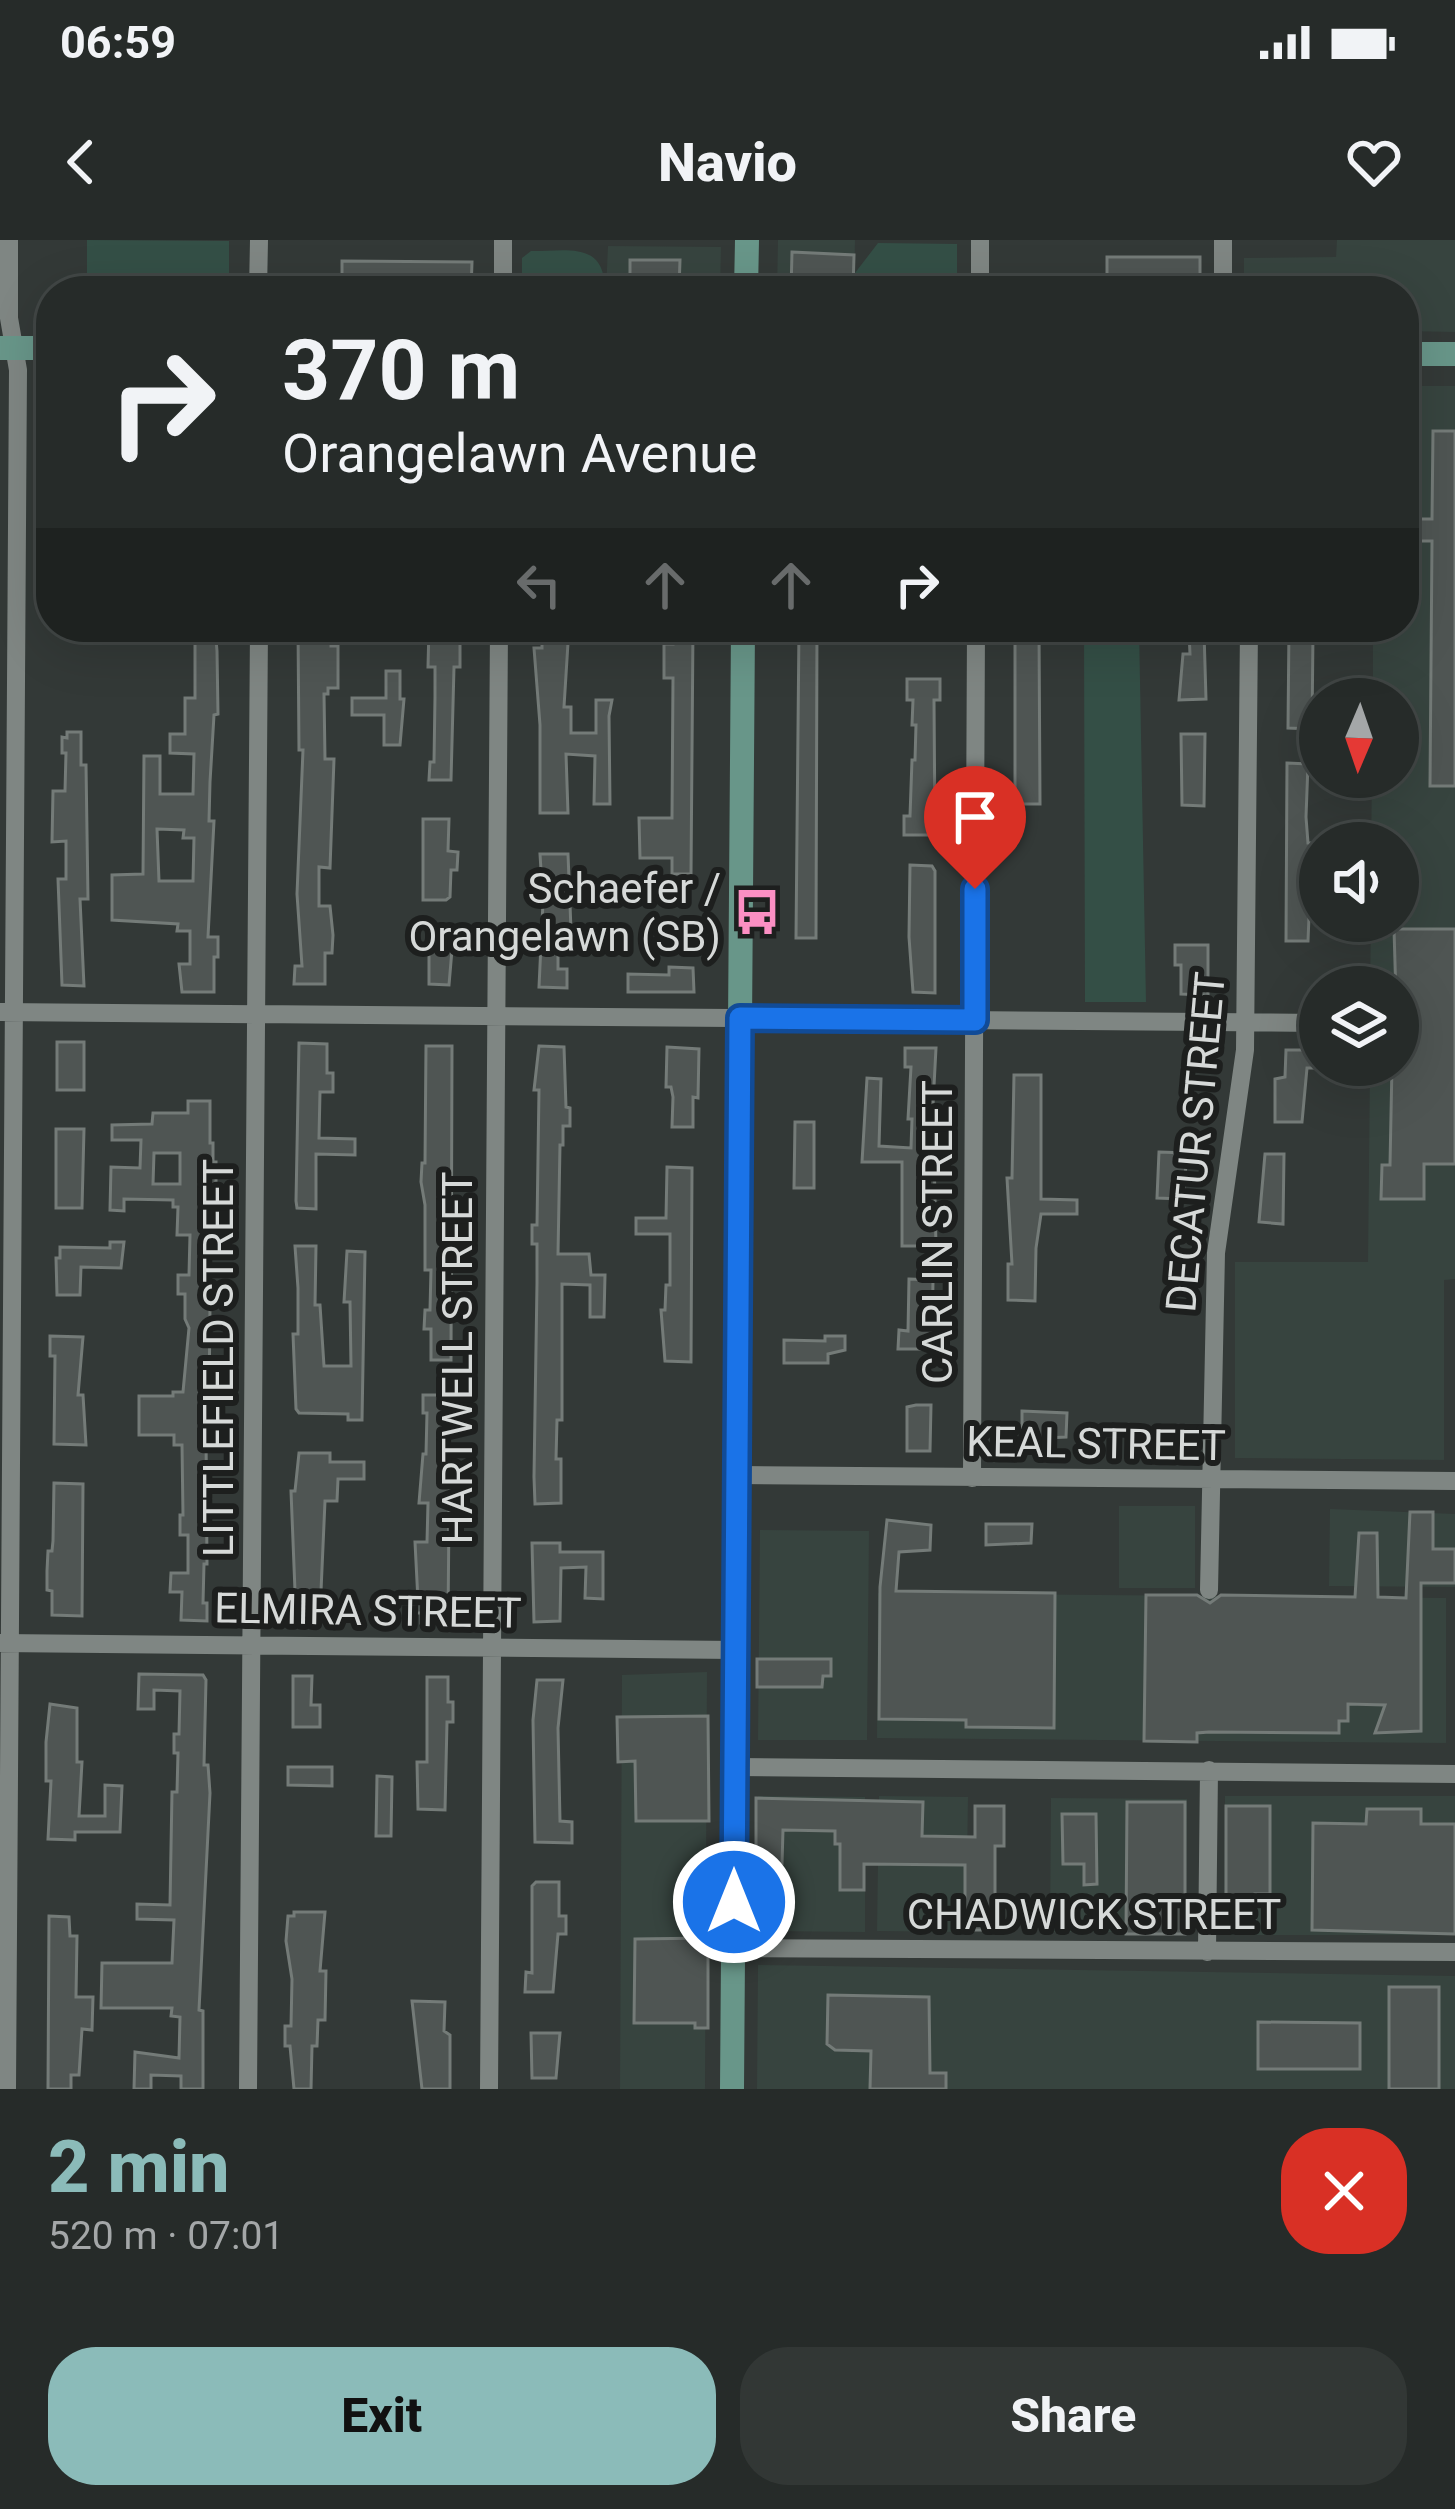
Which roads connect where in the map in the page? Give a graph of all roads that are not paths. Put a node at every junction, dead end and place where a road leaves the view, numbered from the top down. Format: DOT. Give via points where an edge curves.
graph roads {
  1 [pos="9,240"];
  2 [pos="259,240"];
  3 [pos="503,240"];
  4 [pos="747,240"];
  5 [pos="980,240"];
  6 [pos="1223,240"];
  7 [pos="258,276"];
  8 [pos="503,276"];
  9 [pos="746,276"];
  10 [pos="980,276"];
  11 [pos="1222,276"];
  12 [pos="7,348"];
  13 [pos="1419,354"];
  14 [pos="1455,354"];
  15 [pos="259,642"];
  16 [pos="499,642"];
  17 [pos="743,642"];
  18 [pos="976,642"];
  19 [pos="1249,642"];
  20 [pos="7,1013"];
  21 [pos="256,1013"];
  22 [pos="494,1014"];
  23 [pos="740,1018"];
  24 [pos="975,1020"];
  25 [pos="1246,1022"];
  26 [pos="1299,1023"];
  27 [pos="737,1475"];
  28 [pos="972,1478"];
  29 [pos="1213,1480"];
  30 [pos="1455,1480"];
  31 [pos="1209,1590"];
  32 [pos="5,1643"];
  33 [pos="251,1645"];
  34 [pos="492,1648"];
  35 [pos="736,1650"];
  36 [pos="735,1767"];
  37 [pos="1209,1770"];
  38 [pos="1455,1774"];
  39 [pos="734,1948"];
  40 [pos="1207,1952"];
  41 [pos="1455,1952"];
  42 [pos="7,2089"];
  43 [pos="248,2089"];
  44 [pos="489,2089"];
  45 [pos="732,2089"];
  1 -- 12 [label="street"];
  2 -- 7 [label="street"];
  3 -- 8 [label="street"];
  4 -- 9 [label="main road"];
  5 -- 10 [label="street"];
  6 -- 11 [label="street"];
  12 -- 20 [label="street" via="18,370"];
  13 -- 14 [label="main road"];
  15 -- 21 [label="street, LITTLEFIELD STREET"];
  16 -- 22 [label="street, HARTWELL STREET"];
  17 -- 23 [label="main road"];
  18 -- 24 [label="street, CARLIN STREET"];
  19 -- 25 [label="street, DECATUR STREET"];
  20 -- 21 [label="street"];
  20 -- 32 [label="street"];
  21 -- 22 [label="street"];
  21 -- 33 [label="street, LITTLEFIELD STREET"];
  22 -- 23 [label="street"];
  22 -- 34 [label="street, HARTWELL STREET"];
  23 -- 24 [label="street"];
  23 -- 27 [label="main road"];
  24 -- 25 [label="street"];
  24 -- 28 [label="street, CARLIN STREET"];
  25 -- 26 [label="street"];
  25 -- 29 [label="street, DECATUR STREET" via="1216,1252"];
  27 -- 28 [label="street, KEAL STREET"];
  27 -- 35 [label="main road"];
  28 -- 29 [label="street, KEAL STREET"];
  29 -- 30 [label="street, KEAL STREET"];
  29 -- 31 [label="street, DECATUR STREET"];
  32 -- 33 [label="street, ELMIRA STREET"];
  32 -- 42 [label="street"];
  33 -- 34 [label="street, ELMIRA STREET"];
  33 -- 43 [label="street, LITTLEFIELD STREET"];
  34 -- 35 [label="street, ELMIRA STREET"];
  34 -- 44 [label="street, HARTWELL STREET"];
  35 -- 36 [label="main road"];
  36 -- 37 [label="street"];
  36 -- 39 [label="main road"];
  37 -- 38 [label="street"];
  37 -- 40 [label="street"];
  39 -- 40 [label="street, CHADWICK STREET"];
  39 -- 45 [label="main road"];
  40 -- 41 [label="street, CHADWICK STREET"];
}
